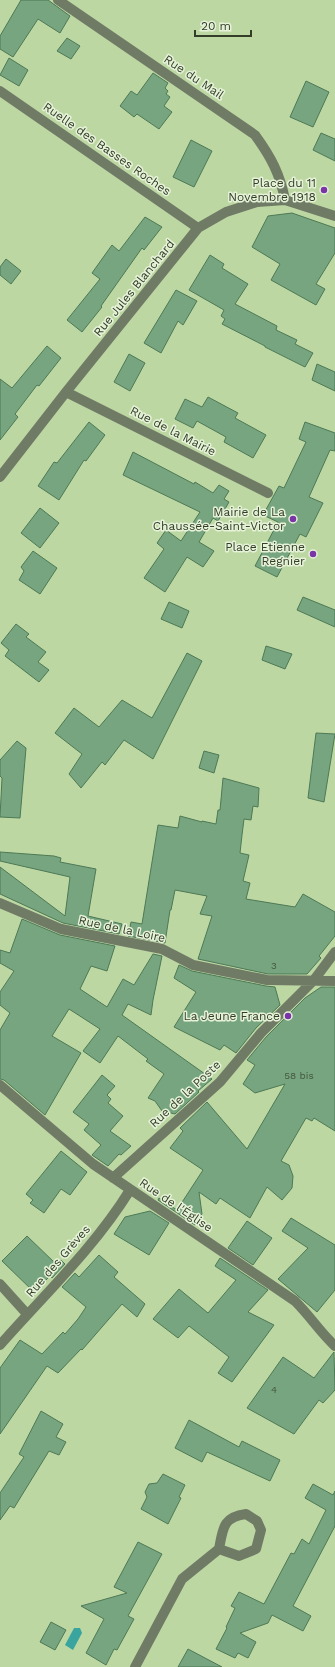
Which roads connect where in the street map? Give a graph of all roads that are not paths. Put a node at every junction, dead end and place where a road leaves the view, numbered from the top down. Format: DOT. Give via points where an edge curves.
graph roads {
  1 [pos="58,0"];
  2 [pos="0,90"];
  3 [pos="285,200"];
  4 [pos="335,216"];
  5 [pos="198,228"];
  6 [pos="66,392"];
  7 [pos="0,477"];
  8 [pos="268,493"];
  9 [pos="0,903"];
  10 [pos="335,952"];
  11 [pos="314,980"];
  12 [pos="335,981"];
  13 [pos="0,1085"];
  14 [pos="113,1178"];
  15 [pos="130,1190"];
  16 [pos="0,1284"];
  17 [pos="27,1314"];
  18 [pos="0,1345"];
  19 [pos="335,1346"];
  20 [pos="219,1548"];
  21 [pos="135,1667"];
  1 -- 3 [label="street, Rue du Mail" via="255,135 271,157 282,183"];
  2 -- 5 [label="street, Ruelle des Basses Roches"];
  3 -- 4 [label="street, Rue Jules Blanchard"];
  3 -- 5 [label="street, Rue Jules Blanchard" via="250,204 226,212"];
  5 -- 6 [label="street, Rue Jules Blanchard"];
  6 -- 7 [label="street, Rue Jules Blanchard"];
  6 -- 8 [label="street, Rue de la Mairie"];
  9 -- 11 [label="street, Rue de la Loire" via="61,929 162,949 193,965 267,980"];
  10 -- 11 [label="street, Rue de la Poste"];
  11 -- 12 [label="street, Rue de la Loire"];
  11 -- 14 [label="street, Rue de la Poste" via="261,1033 220,1082"];
  13 -- 14 [label="street, Rue de l'Église" via="92,1164"];
  14 -- 15 [label="street, Rue de l'Église"];
  15 -- 17 [label="street, Rue des Grèves" via="91,1246"];
  15 -- 19 [label="street, Rue de l'Église" via="296,1302"];
  16 -- 17 [label="street"];
  17 -- 18 [label="street, Rue des Grèves"];
  20 -- 20 [label="street" via="240,1556 256,1549 261,1530 257,1521 246,1514 234,1516 227,1521"];
  20 -- 21 [label="street" via="182,1579"];
}
